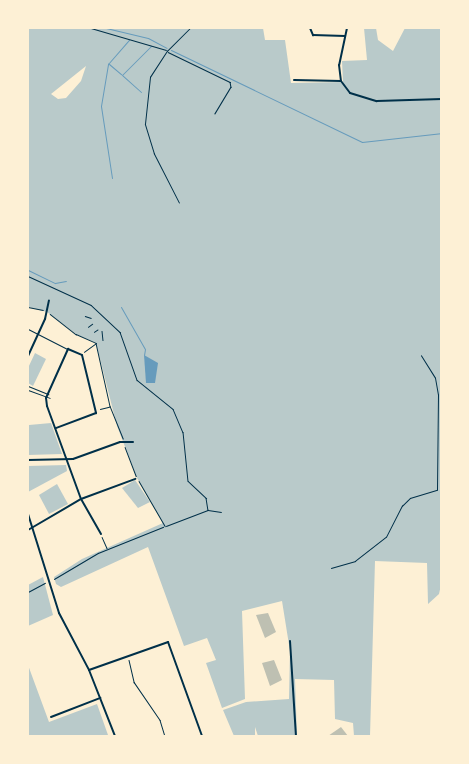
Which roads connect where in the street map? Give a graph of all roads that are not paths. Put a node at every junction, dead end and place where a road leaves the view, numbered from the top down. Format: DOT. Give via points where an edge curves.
graph roads {
  1 [pos="310,28"];
  2 [pos="347,28"];
  3 [pos="345,36"];
  4 [pos="294,80"];
  5 [pos="341,80"];
  6 [pos="442,99"];
  7 [pos="50,300"];
  8 [pos="28,329"];
  9 [pos="38,335"];
  10 [pos="68,349"];
  11 [pos="28,356"];
  12 [pos="28,386"];
  13 [pos="28,390"];
  14 [pos="48,393"];
  15 [pos="46,398"];
  16 [pos="50,398"];
  17 [pos="56,428"];
  18 [pos="133,442"];
  19 [pos="67,459"];
  20 [pos="28,460"];
  21 [pos="135,479"];
  22 [pos="82,500"];
  23 [pos="28,514"];
  24 [pos="34,526"];
  25 [pos="28,530"];
  26 [pos="101,534"];
  27 [pos="290,642"];
  28 [pos="89,670"];
  29 [pos="100,698"];
  30 [pos="51,717"];
  31 [pos="115,736"];
  32 [pos="202,736"];
  33 [pos="296,736"];
  1 -- 3 [label="street" via="313,35"];
  2 -- 3 [label="street"];
  3 -- 5 [label="street"];
  4 -- 5 [label="street"];
  5 -- 6 [label="street" via="350,93 364,99 404,102"];
  7 -- 9 [label="street"];
  8 -- 9 [label="street"];
  9 -- 10 [label="street"];
  9 -- 11 [label="street"];
  10 -- 14 [label="street"];
  10 -- 17 [label="street" via="80,354 96,413"];
  12 -- 14 [label="street"];
  13 -- 15 [label="street"];
  14 -- 15 [label="street"];
  15 -- 16 [label="street"];
  15 -- 17 [label="street"];
  17 -- 19 [label="street"];
  18 -- 19 [label="street"];
  19 -- 20 [label="street"];
  19 -- 22 [label="street"];
  21 -- 22 [label="street"];
  22 -- 24 [label="street"];
  22 -- 26 [label="street"];
  23 -- 24 [label="street"];
  24 -- 25 [label="street"];
  24 -- 28 [label="street" via="63,621"];
  27 -- 33 [label="street"];
  28 -- 29 [label="street"];
  28 -- 32 [label="street" via="168,642"];
  29 -- 30 [label="street"];
  29 -- 31 [label="street"];
}
